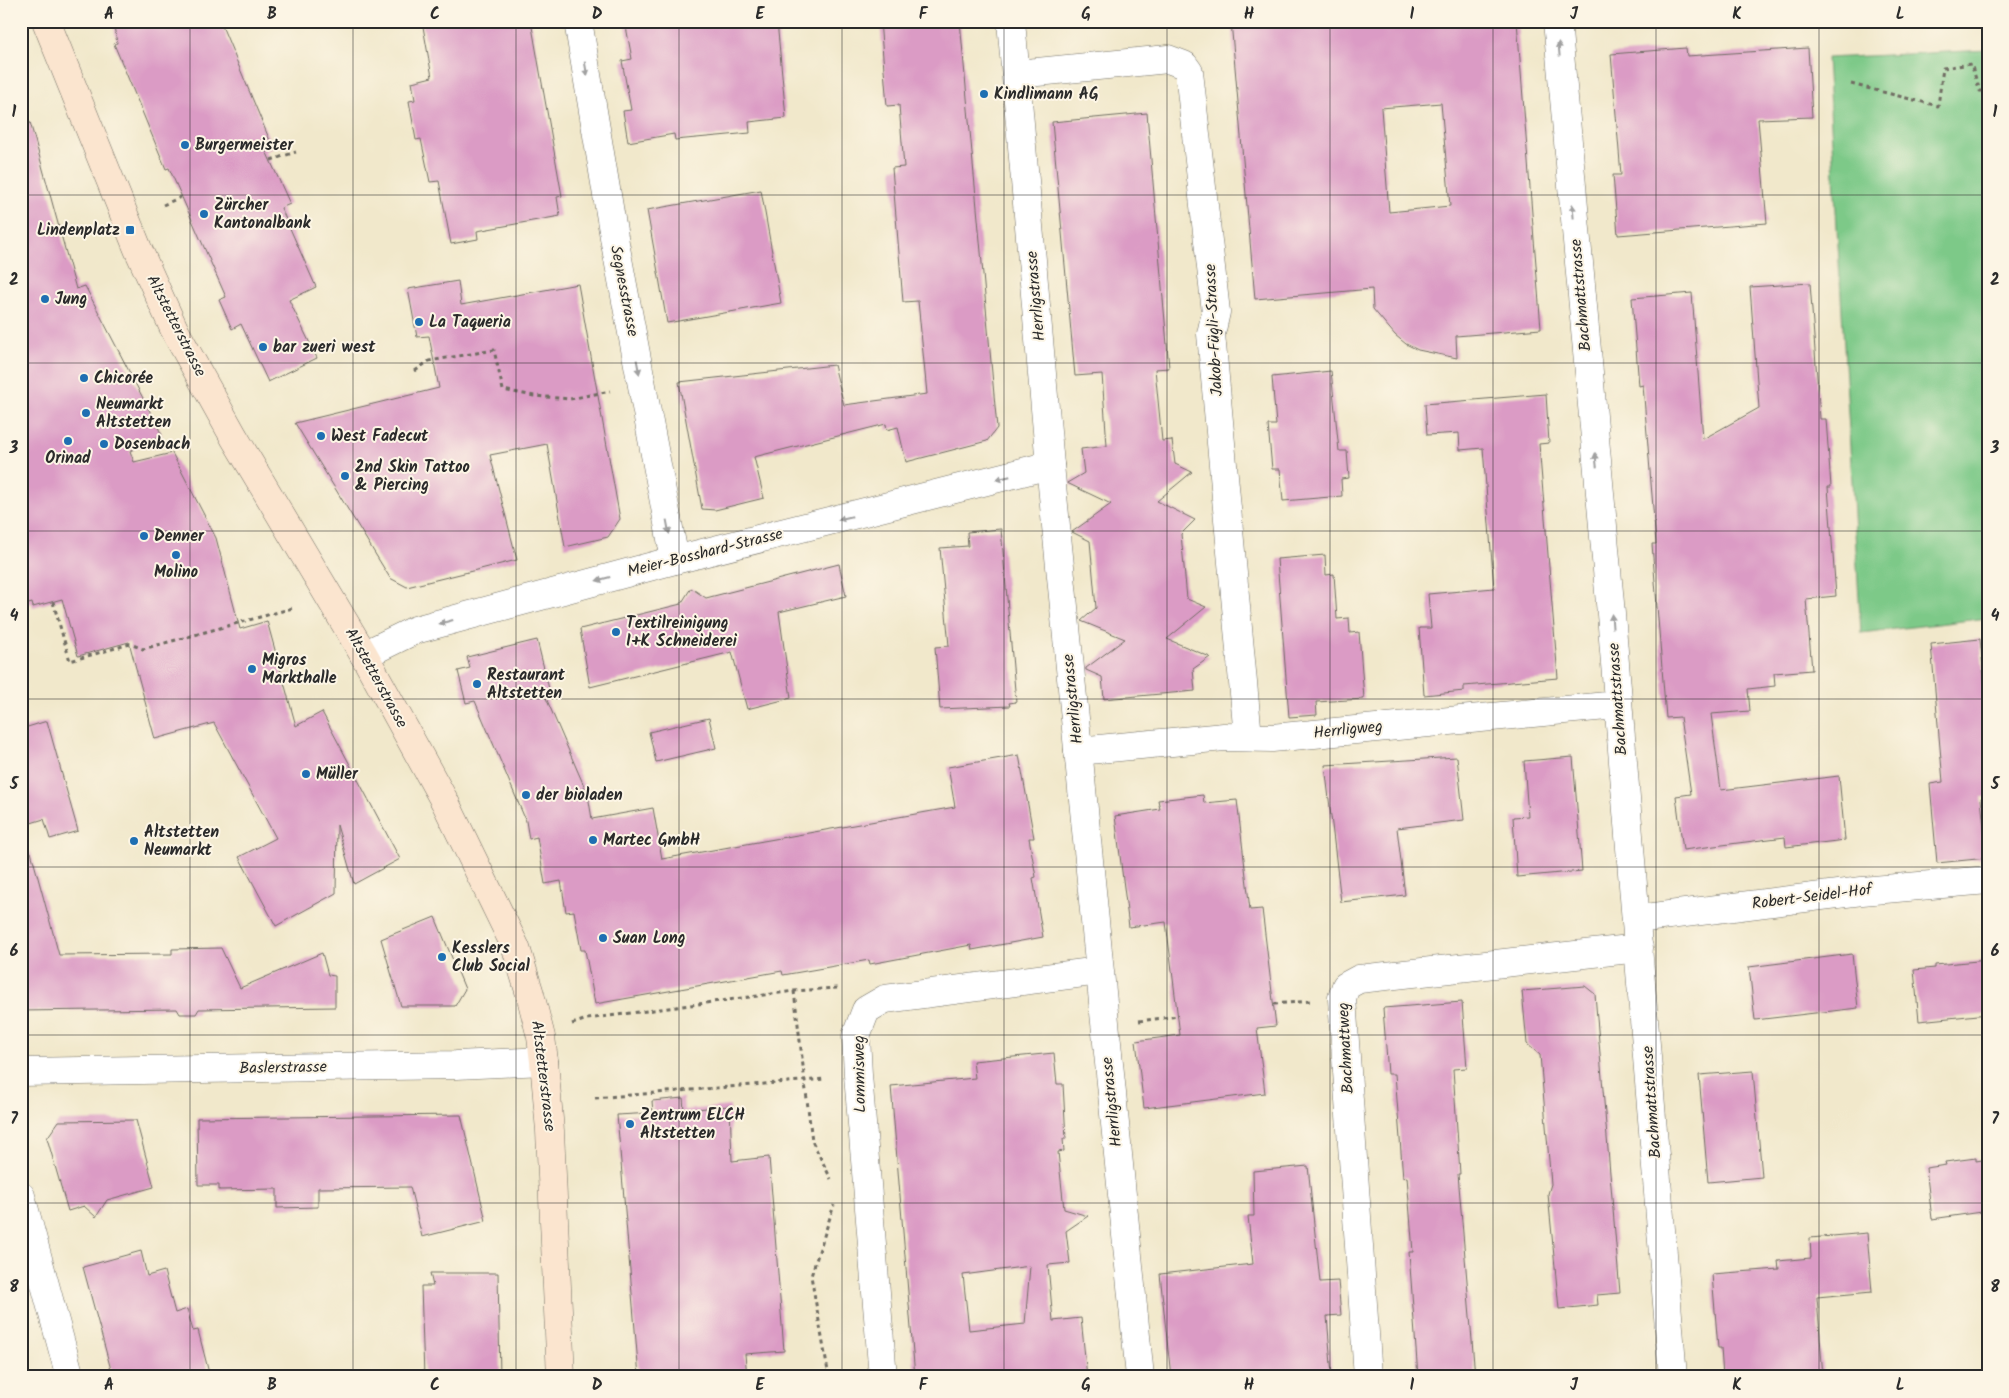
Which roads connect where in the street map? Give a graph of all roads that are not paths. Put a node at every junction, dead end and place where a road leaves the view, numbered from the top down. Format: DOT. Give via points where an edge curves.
graph roads {
  1 [pos="46,21"];
  2 [pos="578,21"];
  3 [pos="1011,21"];
  4 [pos="1557,21"];
  5 [pos="1017,74"];
  6 [pos="1050,465"];
  7 [pos="675,560"];
  8 [pos="364,655"];
  9 [pos="1618,705"];
  10 [pos="1248,736"];
  11 [pos="1078,751"];
  12 [pos="1988,880"];
  13 [pos="1637,919"];
  14 [pos="1640,948"];
  15 [pos="1099,971"];
  16 [pos="544,1061"];
  17 [pos="21,1072"];
  18 [pos="21,1196"];
  19 [pos="70,1377"];
  20 [pos="561,1377"];
  21 [pos="883,1377"];
  22 [pos="1140,1377"];
  23 [pos="1368,1377"];
  24 [pos="1673,1377"];
  1 -- 8 [label="street, Altstetterstrasse" via="138,249 175,331"];
  2 -- 7 [label="street, Segnesstrasse, one-way" via="615,242"];
  3 -- 5 [label="street, Herrligstrasse"];
  9 -- 4 [label="street, Bachmattstrasse, one-way"];
  5 -- 6 [label="street, Herrligstrasse"];
  5 -- 10 [label="street, Jakob-Fügli-Strasse" via="1168,59 1184,65 1189,72 1216,312 1211,334"];
  6 -- 7 [label="street, Meier-Bosshard-Strasse, one-way"];
  6 -- 11 [label="street, Herrligstrasse"];
  7 -- 8 [label="street, Meier-Bosshard-Strasse, one-way" via="415,630"];
  8 -- 16 [label="street, Altstetterstrasse" via="445,802 516,948 541,1037"];
  9 -- 10 [label="street, Herrligweg" via="1272,738"];
  9 -- 13 [label="street, Bachmattstrasse"];
  10 -- 11 [label="street, Herrligweg"];
  11 -- 15 [label="street, Herrligstrasse"];
  12 -- 13 [label="street, Robert-Seidel-Hof" via="1862,891"];
  13 -- 14 [label="street, Bachmattstrasse"];
  14 -- 23 [label="street, Bachmattweg" via="1359,979 1346,986 1342,998"];
  14 -- 24 [label="street, Bachmattstrasse"];
  15 -- 21 [label="street, Lommisweg" via="885,999 866,1010 856,1036"];
  15 -- 22 [label="street, Herrligstrasse"];
  16 -- 17 [label="street, Baslerstrasse" via="456,1066"];
  16 -- 20 [label="street, Altstetterstrasse"];
  18 -- 19 [label="street"];
}
